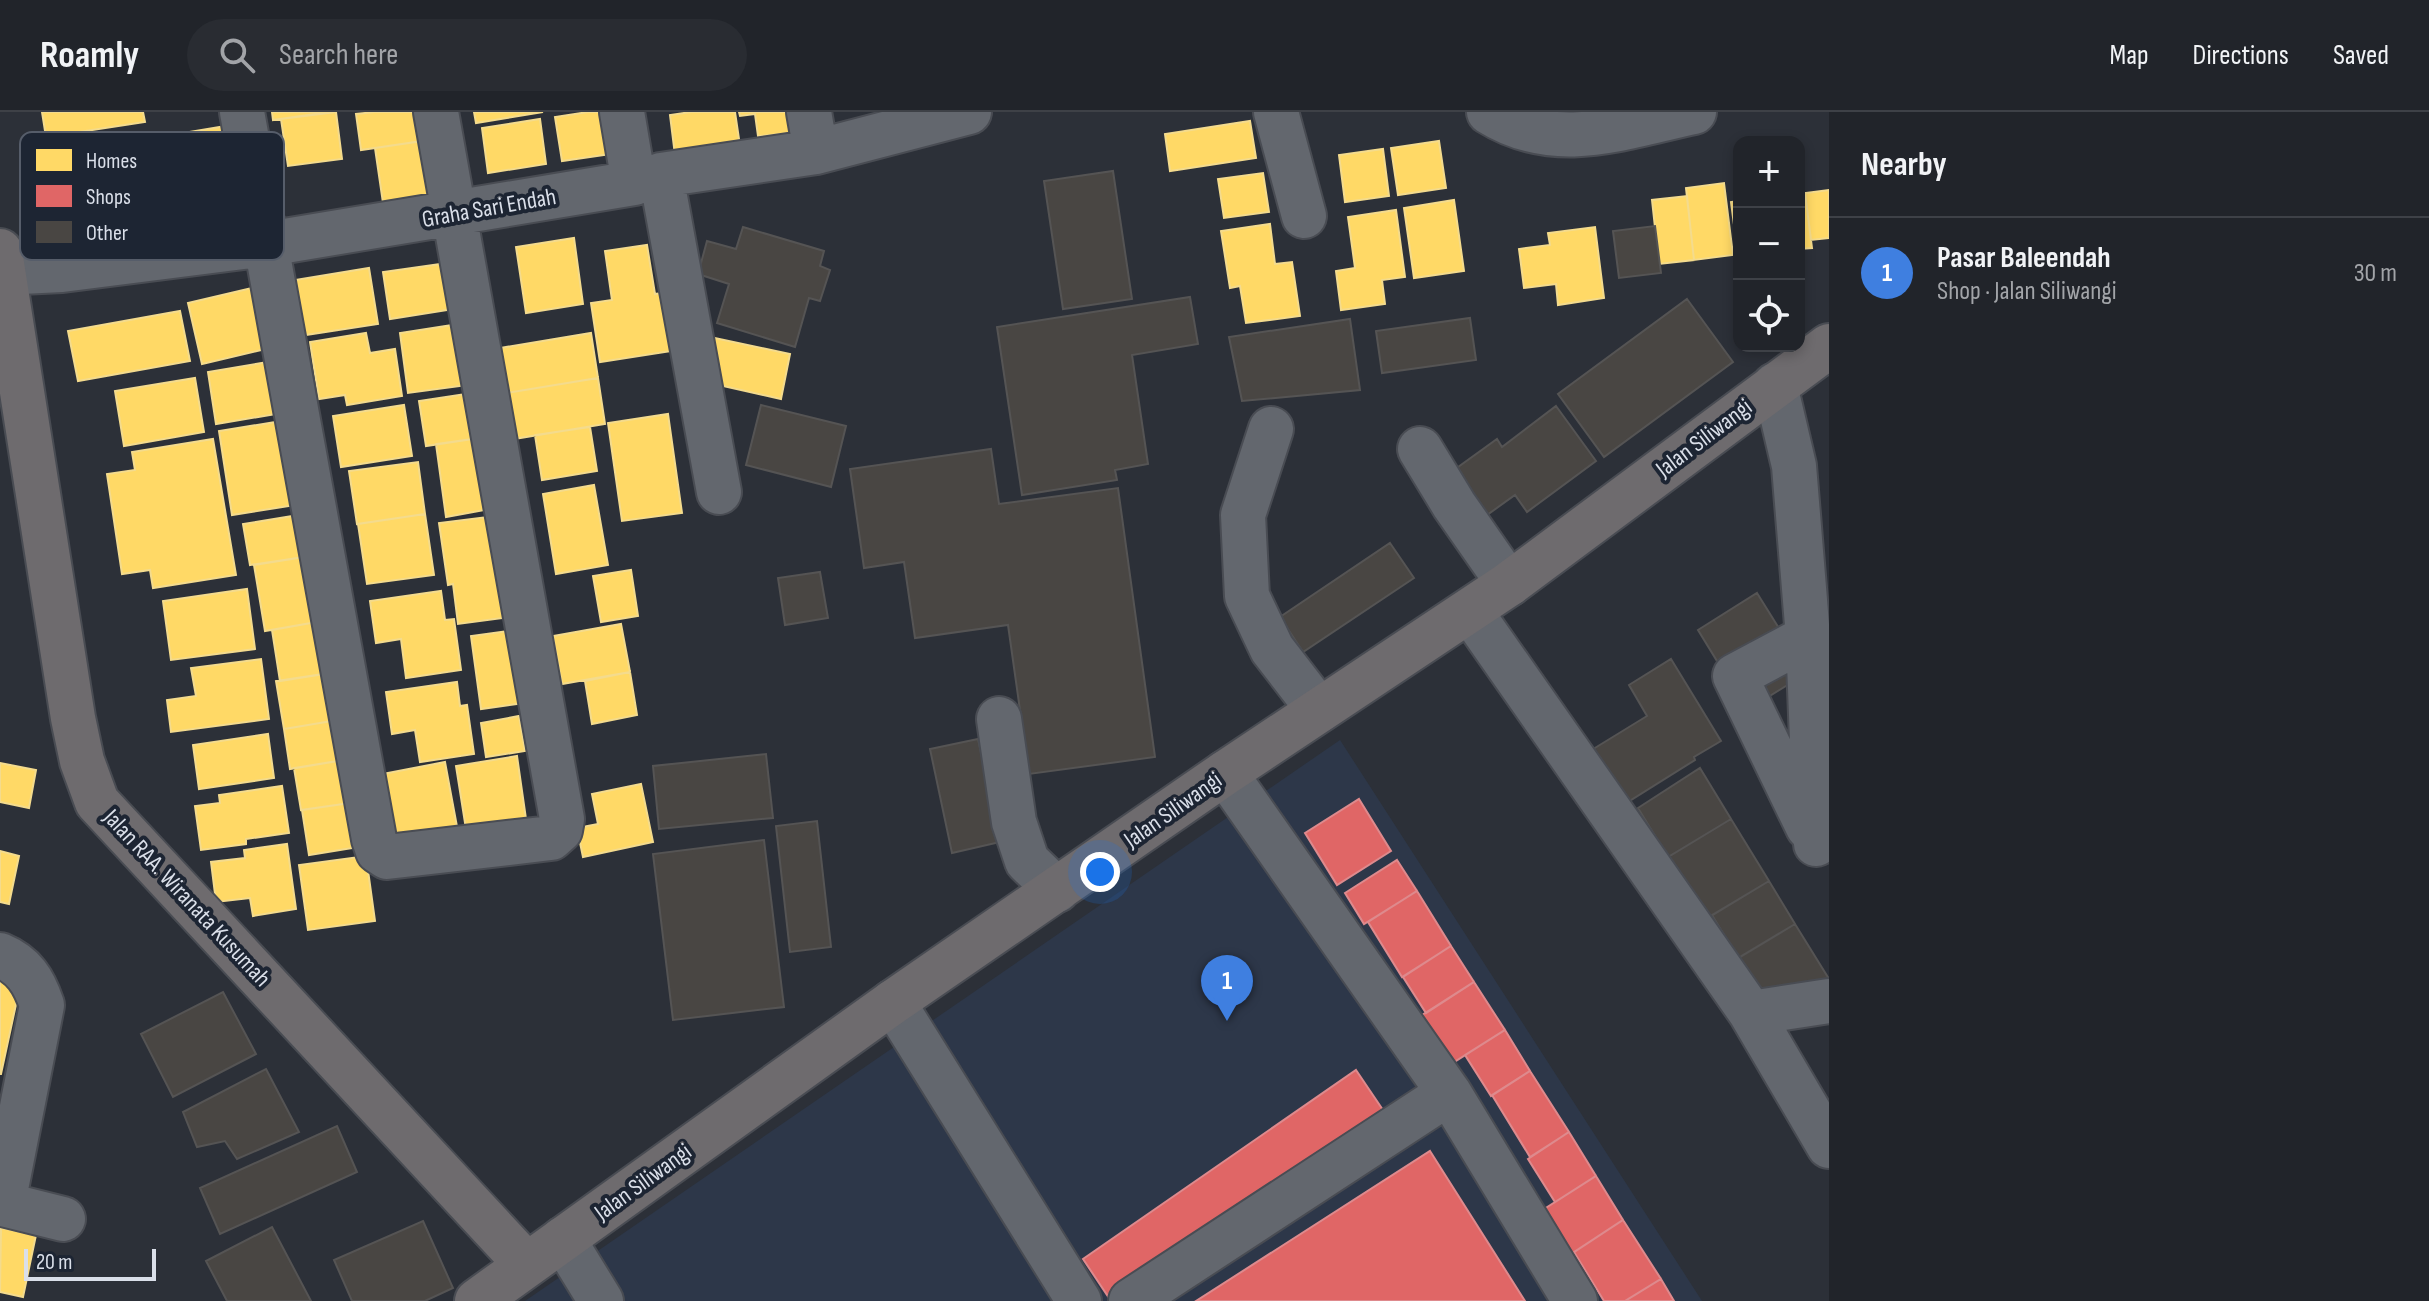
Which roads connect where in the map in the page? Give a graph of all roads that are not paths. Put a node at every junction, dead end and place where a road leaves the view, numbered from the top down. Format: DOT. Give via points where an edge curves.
graph roads {
  1 [pos="242,112"];
  2 [pos="436,112"];
  3 [pos="622,112"];
  4 [pos="969,112"];
  5 [pos="1276,112"];
  6 [pos="1489,112"];
  7 [pos="1694,112"];
  8 [pos="246,132"];
  9 [pos="812,132"];
  10 [pos="648,179"];
  11 [pos="455,214"];
  12 [pos="1304,216"];
  13 [pos="284,241"];
  14 [pos="141,260"];
  15 [pos="270,260"];
  16 [pos="1,266"];
  17 [pos="1829,346"];
  18 [pos="1775,385"];
  19 [pos="1271,429"];
  20 [pos="1420,449"];
  21 [pos="719,492"];
  22 [pos="1509,584"];
  23 [pos="1470,611"];
  24 [pos="1808,637"];
  25 [pos="1319,710"];
  26 [pos="999,719"];
  27 [pos="1225,773"];
  28 [pos="1822,845"];
  29 [pos="1057,890"];
  30 [pos="0,955"];
  31 [pos="1829,1001"];
  32 [pos="893,1002"];
  33 [pos="1751,1013"];
  34 [pos="1449,1093"];
  35 [pos="1829,1146"];
  36 [pos="1,1204"];
  37 [pos="63,1219"];
  38 [pos="563,1239"];
  39 [pos="527,1265"];
  40 [pos="477,1301"];
  41 [pos="601,1301"];
  42 [pos="1079,1301"];
  43 [pos="1131,1301"];
  44 [pos="1575,1301"];
  1 -- 8 [label="street"];
  2 -- 11 [label="street"];
  3 -- 10 [label="street"];
  4 -- 9 [label="street, Graha Sari Endah"];
  5 -- 12 [label="street"];
  6 -- 7 [label="street" via="1519,128 1575,137"];
  9 -- 10 [label="street, Graha Sari Endah"];
  10 -- 11 [label="street, Graha Sari Endah"];
  10 -- 21 [label="street"];
  11 -- 13 [label="street, Graha Sari Endah"];
  11 -- 15 [label="street" via="562,819 551,838 387,857 378,851"];
  14 -- 16 [label="street, Graha Sari Endah" via="62,270"];
  16 -- 39 [label="main road, Jalan RAA. Wiranata Kusumah" via="73,718 97,802"];
  17 -- 18 [label="main road, Jalan Siliwangi"];
  18 -- 22 [label="main road, Jalan Siliwangi"];
  18 -- 24 [label="street" via="1794,466"];
  19 -- 25 [label="street" via="1243,515 1247,596 1272,649"];
  20 -- 22 [label="street"];
  22 -- 23 [label="main road, Jalan Siliwangi"];
  23 -- 25 [label="main road, Jalan Siliwangi"];
  23 -- 33 [label="street"];
  24 -- 28 [label="street"];
  24 -- 28 [label="street" via="1735,676"];
  25 -- 27 [label="main road, Jalan Siliwangi"];
  26 -- 29 [label="street" via="1014,822 1027,861"];
  27 -- 29 [label="main road, Jalan Siliwangi"];
  27 -- 34 [label="street"];
  29 -- 32 [label="main road, Jalan Siliwangi"];
  30 -- 36 [label="street" via="26,971 42,1005"];
  31 -- 33 [label="street"];
  32 -- 38 [label="main road, Jalan Siliwangi"];
  32 -- 42 [label="street"];
  33 -- 35 [label="street"];
  34 -- 43 [label="street"];
  34 -- 44 [label="street"];
  36 -- 37 [label="street"];
  38 -- 39 [label="main road, Jalan Siliwangi"];
  38 -- 41 [label="street"];
  39 -- 40 [label="main road, Jalan Siliwangi"];
}
